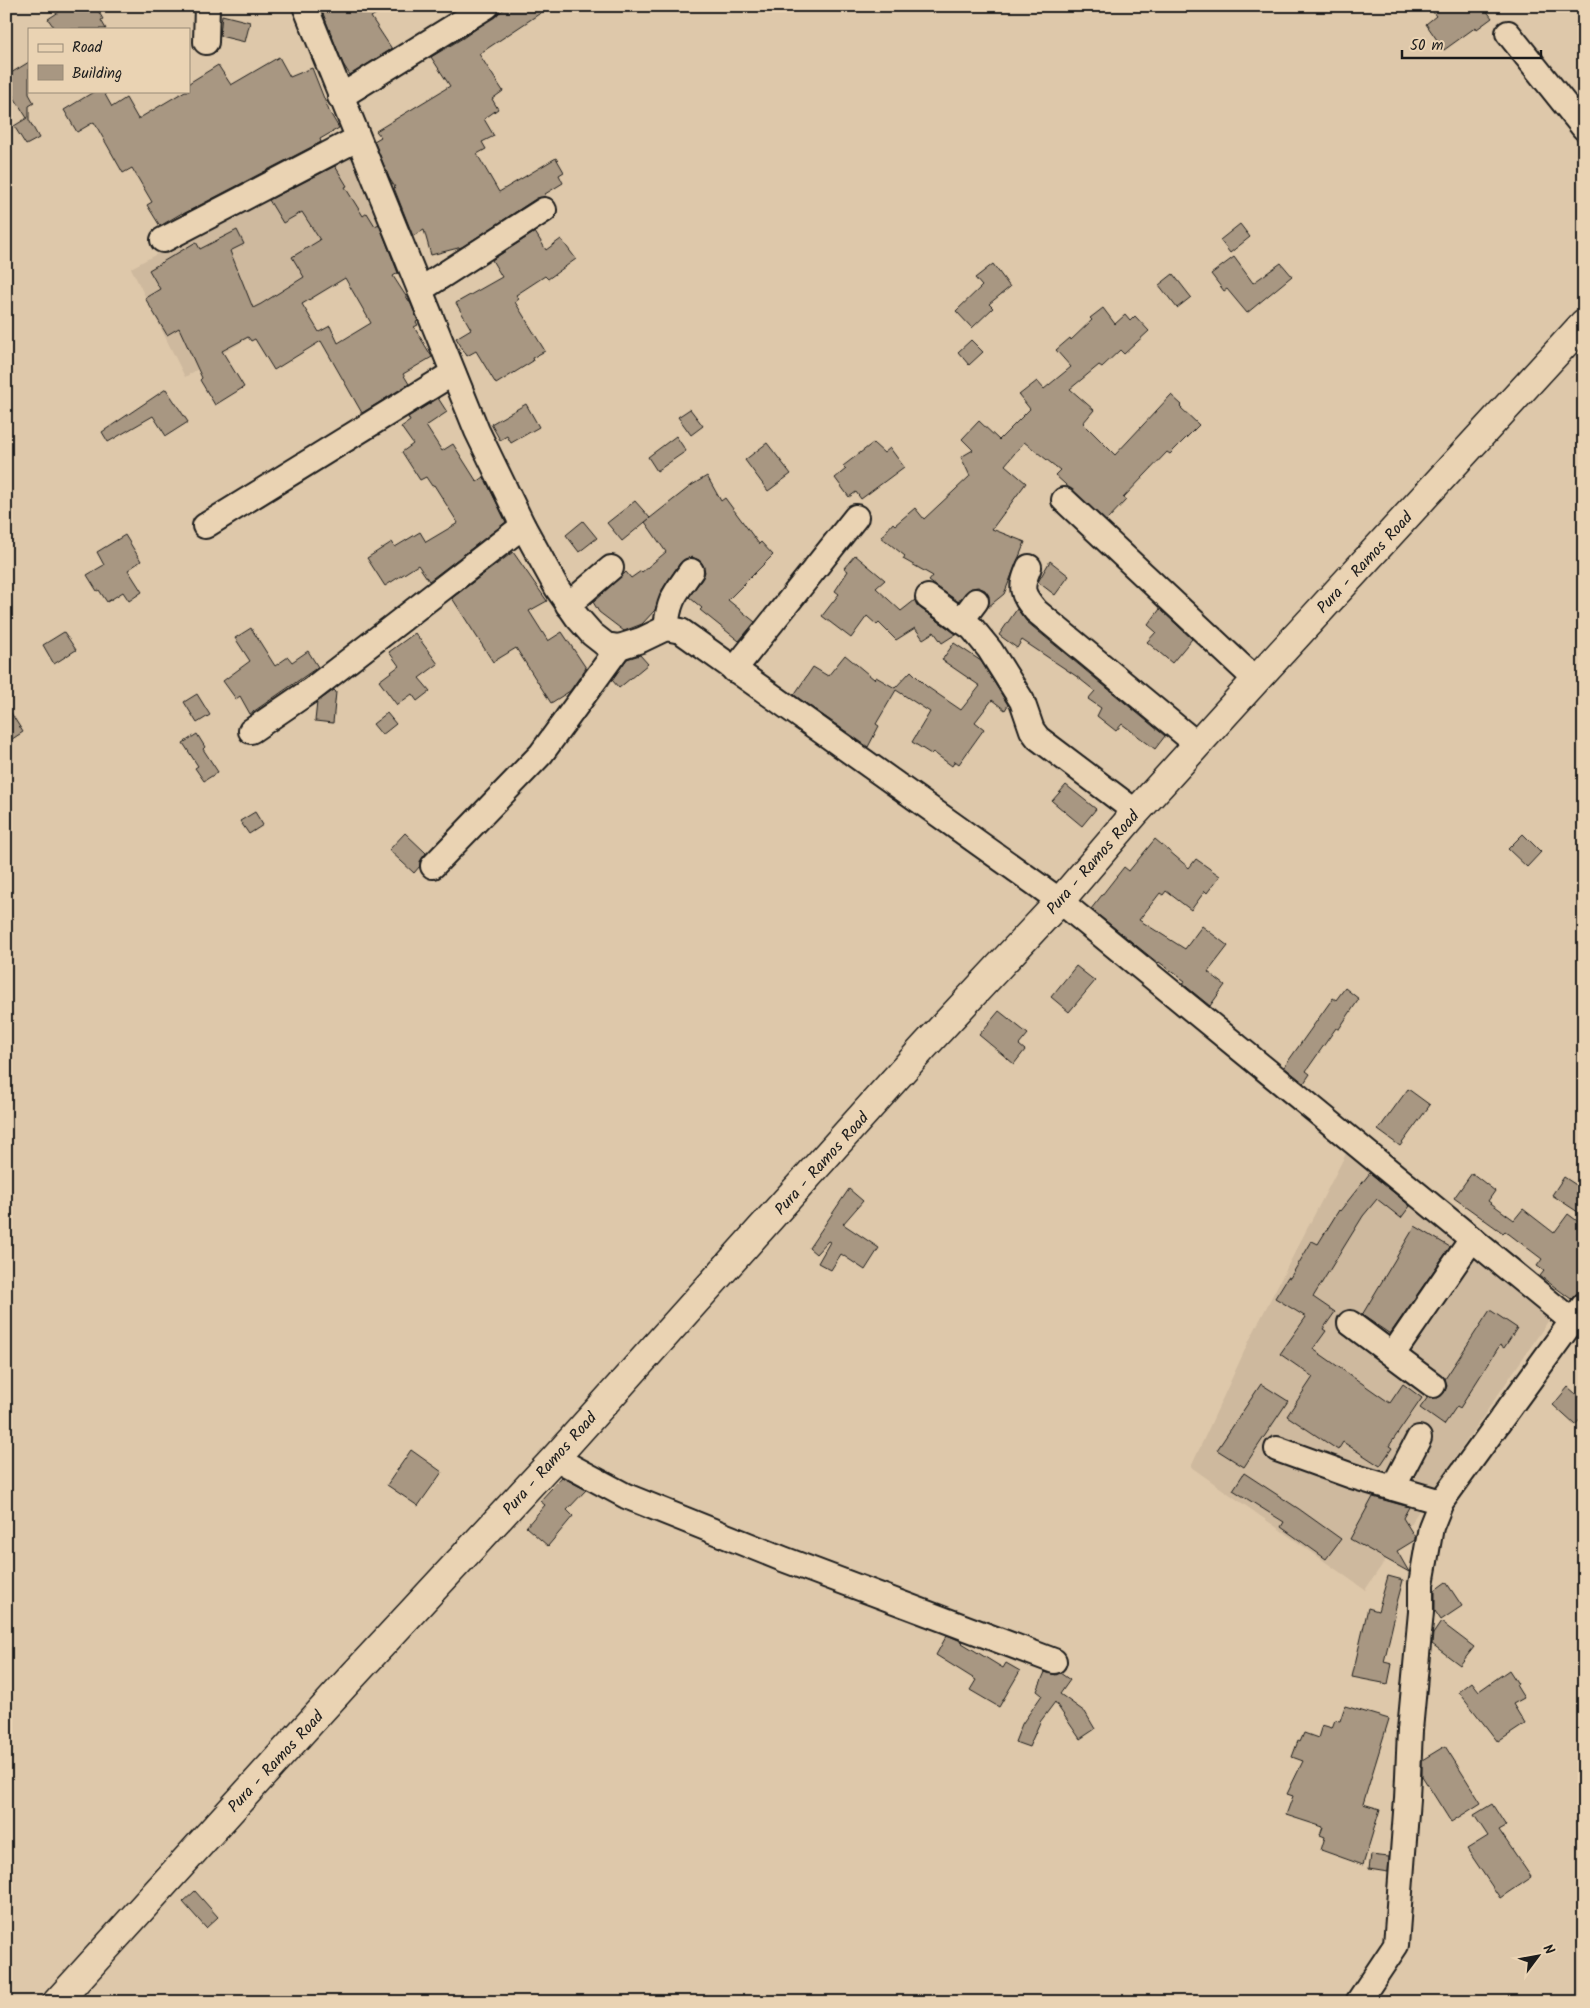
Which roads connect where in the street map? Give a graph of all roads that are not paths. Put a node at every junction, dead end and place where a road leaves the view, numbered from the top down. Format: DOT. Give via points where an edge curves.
graph roads {
  1 [pos="207,6"];
  2 [pos="304,6"];
  3 [pos="487,6"];
  4 [pos="1508,33"];
  5 [pos="206,42"];
  6 [pos="340,97"];
  7 [pos="1584,128"];
  8 [pos="357,139"];
  9 [pos="544,210"];
  10 [pos="163,240"];
  11 [pos="420,290"];
  12 [pos="1584,323"];
  13 [pos="453,373"];
  14 [pos="1064,500"];
  15 [pos="856,518"];
  16 [pos="205,526"];
  17 [pos="523,526"];
  18 [pos="1029,567"];
  19 [pos="612,568"];
  20 [pos="691,571"];
  21 [pos="928,597"];
  22 [pos="976,602"];
  23 [pos="568,605"];
  24 [pos="961,621"];
  25 [pos="666,628"];
  26 [pos="619,648"];
  27 [pos="734,670"];
  28 [pos="1256,680"];
  29 [pos="251,731"];
  30 [pos="1198,745"];
  31 [pos="1136,812"];
  32 [pos="433,866"];
  33 [pos="1060,901"];
  34 [pos="1472,1239"];
  35 [pos="1578,1313"];
  36 [pos="1350,1323"];
  37 [pos="1394,1354"];
  38 [pos="1433,1385"];
  39 [pos="1419,1438"];
  40 [pos="1277,1449"];
  41 [pos="555,1458"];
  42 [pos="1393,1488"];
  43 [pos="1441,1502"];
  44 [pos="1054,1661"];
  45 [pos="57,2002"];
  46 [pos="1358,2002"];
  1 -- 5 [label="street"];
  2 -- 6 [label="street"];
  3 -- 6 [label="street"];
  4 -- 7 [label="street"];
  6 -- 8 [label="street"];
  8 -- 10 [label="street"];
  8 -- 11 [label="street"];
  9 -- 11 [label="street"];
  11 -- 13 [label="street"];
  12 -- 28 [label="main road, Pura - Ramos Road"];
  13 -- 16 [label="street"];
  13 -- 17 [label="street"];
  14 -- 28 [label="street"];
  15 -- 27 [label="street"];
  17 -- 23 [label="street"];
  17 -- 29 [label="street" via="311,690"];
  18 -- 30 [label="street" via="1022,584 1023,593 1036,611"];
  19 -- 23 [label="street"];
  20 -- 25 [label="street" via="672,598"];
  21 -- 24 [label="street"];
  22 -- 24 [label="street"];
  23 -- 26 [label="street" via="592,634 606,645"];
  24 -- 31 [label="street" via="972,628 990,650 1022,701 1038,738"];
  25 -- 26 [label="street"];
  25 -- 27 [label="street" via="681,631"];
  26 -- 32 [label="street" via="541,754"];
  27 -- 33 [label="street"];
  28 -- 30 [label="main road, Pura - Ramos Road"];
  30 -- 31 [label="main road, Pura - Ramos Road"];
  31 -- 33 [label="main road, Pura - Ramos Road"];
  33 -- 34 [label="street"];
  33 -- 41 [label="main road, Pura - Ramos Road" via="916,1056"];
  34 -- 35 [label="street"];
  34 -- 37 [label="street"];
  35 -- 43 [label="street"];
  36 -- 37 [label="street"];
  37 -- 38 [label="street"];
  39 -- 42 [label="street"];
  40 -- 42 [label="street"];
  41 -- 44 [label="street" via="626,1496"];
  41 -- 45 [label="main road, Pura - Ramos Road"];
  42 -- 43 [label="street"];
  43 -- 46 [label="street" via="1431,1527 1421,1584 1396,1945"];
}
